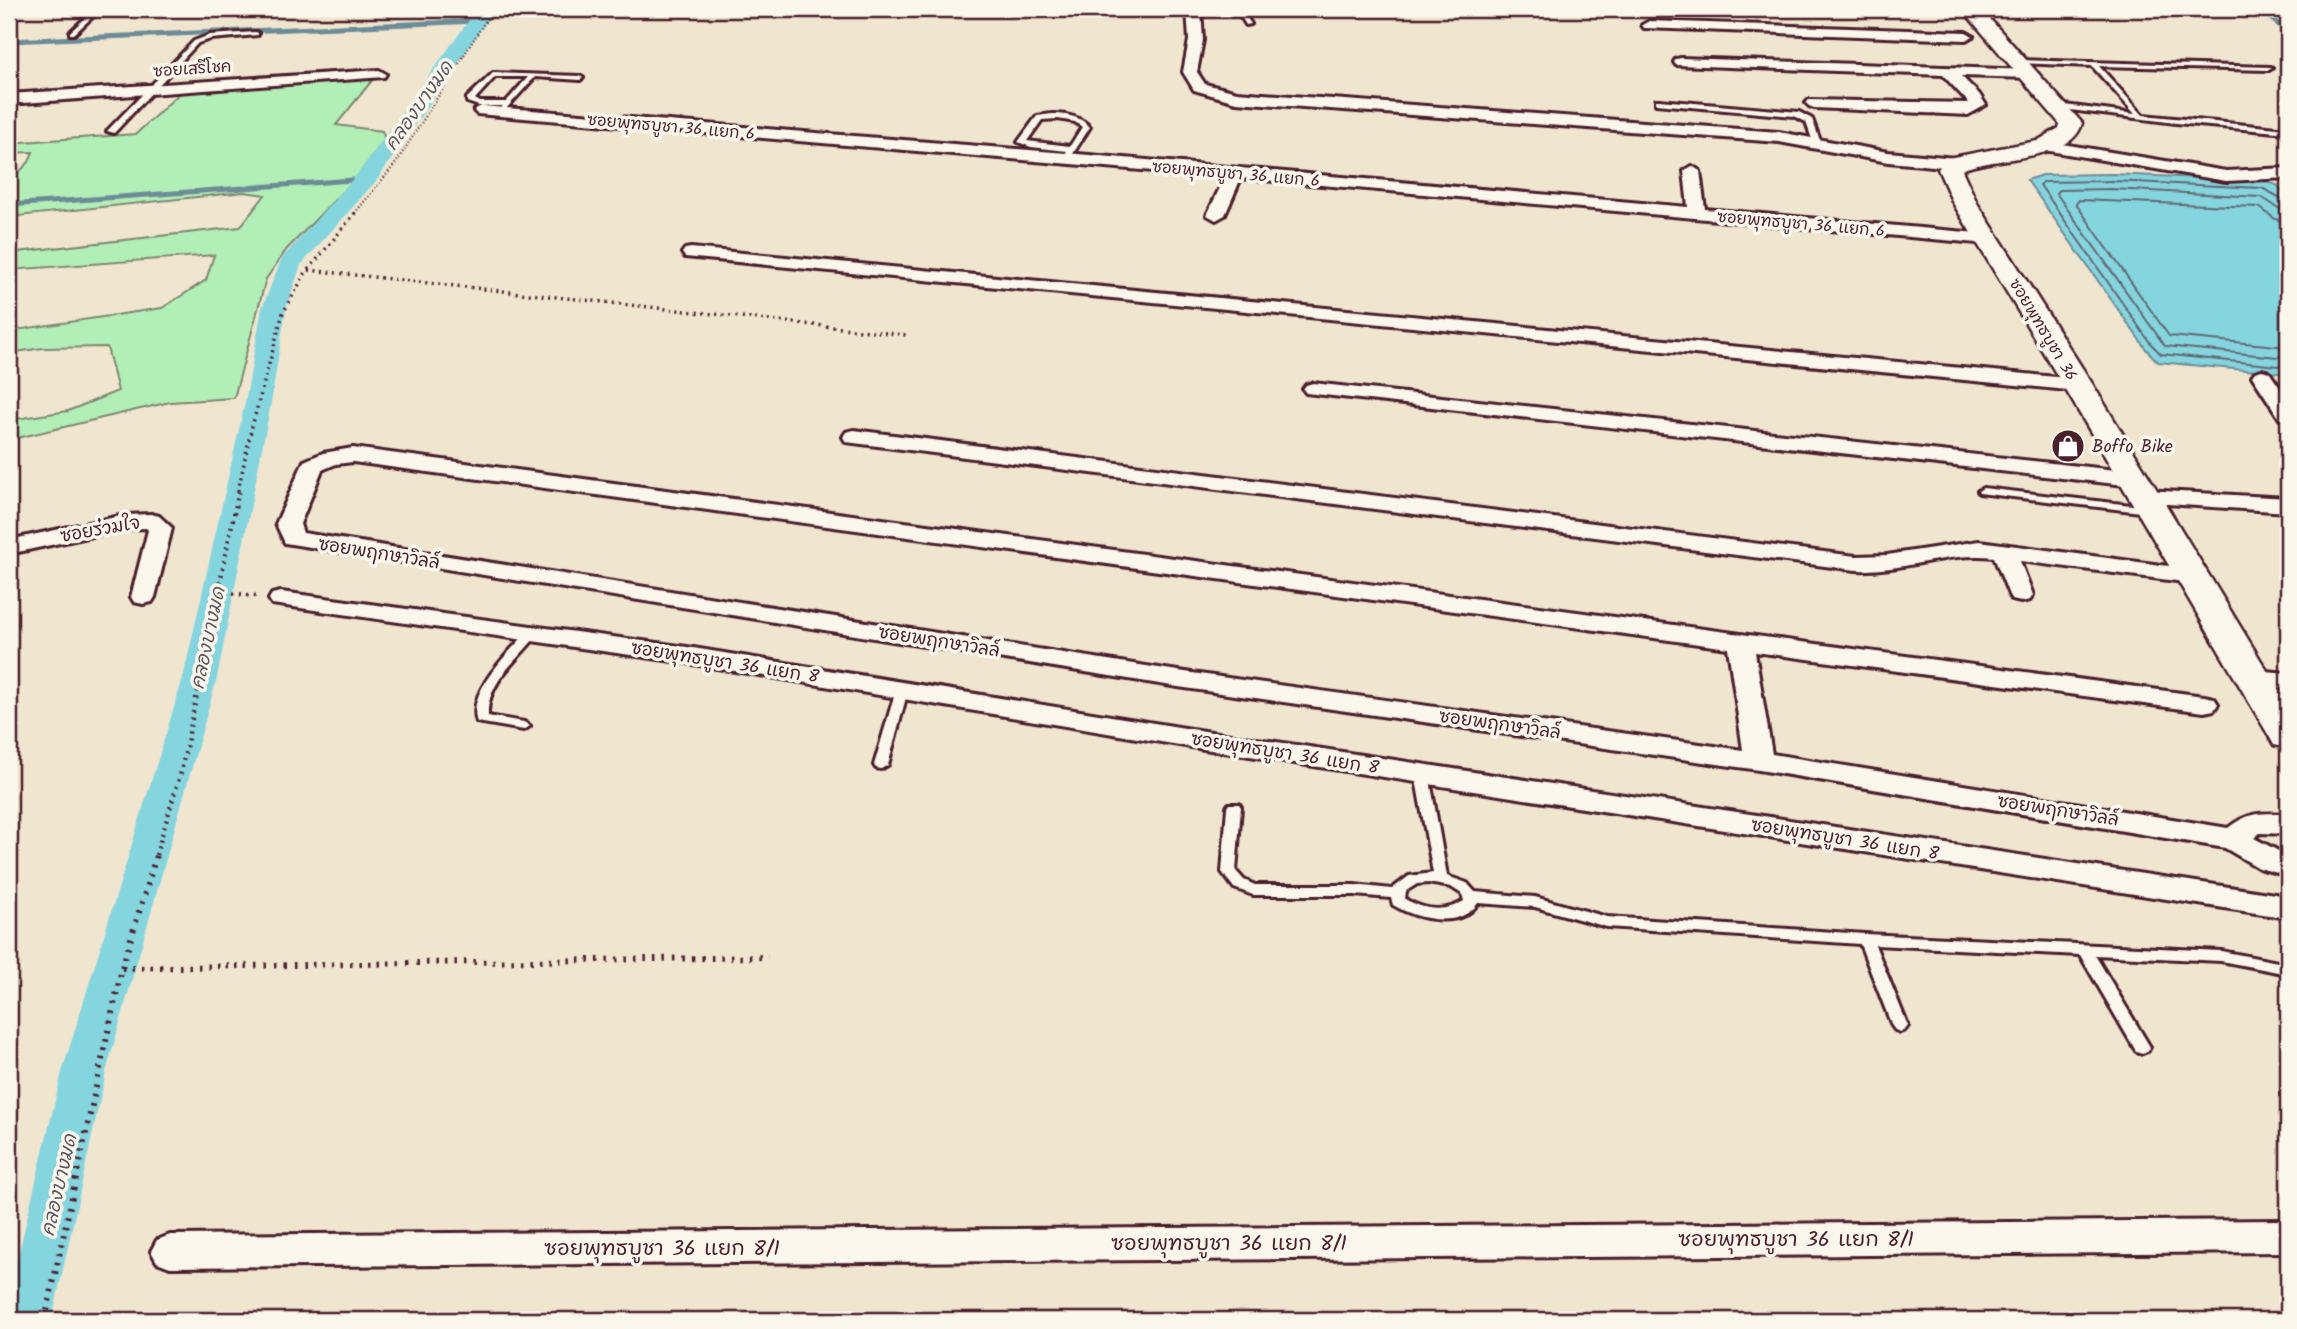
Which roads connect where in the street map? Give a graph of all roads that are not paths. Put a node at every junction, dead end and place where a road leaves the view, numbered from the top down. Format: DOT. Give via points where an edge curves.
graph roads {
  1 [pos="98,9"];
  2 [pos="1194,10"];
  3 [pos="1968,22"];
  4 [pos="1248,24"];
  5 [pos="1649,25"];
  6 [pos="1836,32"];
  7 [pos="72,33"];
  8 [pos="256,34"];
  9 [pos="1681,62"];
  10 [pos="2093,64"];
  11 [pos="1865,68"];
  12 [pos="2025,68"];
  13 [pos="2269,68"];
  14 [pos="1947,71"];
  15 [pos="379,74"];
  16 [pos="533,75"];
  17 [pos="580,78"];
  18 [pos="151,88"];
  19 [pos="9,99"];
  20 [pos="1659,102"];
  21 [pos="1814,103"];
  22 [pos="2057,106"];
  23 [pos="505,108"];
  24 [pos="482,111"];
  25 [pos="2140,115"];
  26 [pos="111,131"];
  27 [pos="2288,131"];
  28 [pos="1817,143"];
  29 [pos="2045,146"];
  30 [pos="1069,153"];
  31 [pos="1956,163"];
  32 [pos="1692,171"];
  33 [pos="1235,173"];
  34 [pos="2288,173"];
  35 [pos="1697,214"];
  36 [pos="1216,215"];
  37 [pos="1989,239"];
  38 [pos="691,253"];
  39 [pos="2262,376"];
  40 [pos="2078,386"];
  41 [pos="1313,389"];
  42 [pos="2288,414"];
  43 [pos="854,437"];
  44 [pos="1983,491"];
  45 [pos="2144,495"];
  46 [pos="2288,505"];
  47 [pos="9,547"];
  48 [pos="2004,552"];
  49 [pos="2192,576"];
  50 [pos="2021,594"];
  51 [pos="143,597"];
  52 [pos="281,599"];
  53 [pos="533,633"];
  54 [pos="1740,641"];
  55 [pos="2254,678"];
  56 [pos="2288,681"];
  57 [pos="902,690"];
  58 [pos="2204,705"];
  59 [pos="524,726"];
  60 [pos="2288,736"];
  61 [pos="1759,761"];
  62 [pos="881,765"];
  63 [pos="1422,774"];
  64 [pos="1234,807"];
  65 [pos="2288,824"];
  66 [pos="2233,839"];
  67 [pos="2288,866"];
  68 [pos="1441,879"];
  69 [pos="1396,894"];
  70 [pos="1471,897"];
  71 [pos="2288,907"];
  72 [pos="1865,939"];
  73 [pos="2085,951"];
  74 [pos="2288,969"];
  75 [pos="1900,1026"];
  76 [pos="2143,1047"];
  77 [pos="2288,1236"];
  78 [pos="170,1251"];
  1 -- 7 [label="lane"];
  2 -- 4 [label="lane" via="1242,13"];
  2 -- 28 [label="street" via="1196,40 1190,72 1199,88 1216,93"];
  3 -- 6 [label="street"];
  3 -- 12 [label="street"];
  5 -- 6 [label="street"];
  6 -- 11 [label="street"];
  8 -- 18 [label="lane" via="197,41"];
  9 -- 11 [label="street"];
  10 -- 12 [label="lane"];
  10 -- 13 [label="lane"];
  10 -- 25 [label="lane"];
  11 -- 14 [label="street"];
  12 -- 14 [label="street"];
  12 -- 22 [label="street"];
  14 -- 21 [label="street" via="1978,105 1955,110"];
  15 -- 18 [label="street, ซอยเสรีโชค"];
  16 -- 17 [label="lane"];
  16 -- 23 [label="lane"];
  16 -- 23 [label="lane" via="493,75 470,100"];
  18 -- 19 [label="street, ซอยเสรีโชค"];
  18 -- 26 [label="lane"];
  20 -- 28 [label="lane" via="1796,114 1810,121"];
  22 -- 25 [label="lane"];
  22 -- 29 [label="street" via="2071,123 2069,131"];
  23 -- 24 [label="street, ซอยพุทธบูชา 36 แยก 6"];
  23 -- 30 [label="street, ซอยพุทธบูชา 36 แยก 6"];
  25 -- 27 [label="lane"];
  28 -- 31 [label="street" via="1888,157"];
  29 -- 31 [label="street"];
  29 -- 34 [label="street" via="2226,176"];
  30 -- 30 [label="lane" via="1086,127 1080,121 1040,118 1022,142"];
  30 -- 33 [label="street, ซอยพุทธบูชา 36 แยก 6"];
  31 -- 37 [label="street, ซอยพุทธบูชา 36" via="1951,176"];
  32 -- 35 [label="street"];
  33 -- 35 [label="street, ซอยพุทธบูชา 36 แยก 6"];
  33 -- 36 [label="street"];
  35 -- 37 [label="street, ซอยพุทธบูชา 36 แยก 6"];
  37 -- 40 [label="street, ซอยพุทธบูชา 36"];
  38 -- 40 [label="street"];
  39 -- 42 [label="street"];
  40 -- 45 [label="street, ซอยพุทธบูชา 36"];
  41 -- 45 [label="street"];
  43 -- 48 [label="street" via="1856,563 1891,564 1951,549"];
  44 -- 45 [label="lane"];
  45 -- 46 [label="street"];
  45 -- 49 [label="street, ซอยพุทธบูชา 36"];
  47 -- 51 [label="street, ซอยร่วมใจ" via="151,520 160,528"];
  48 -- 49 [label="street"];
  48 -- 50 [label="street"];
  49 -- 55 [label="street, ซอยพุทธบูชา 36"];
  52 -- 53 [label="street, ซอยพุทธบูชา 36 แยก 8"];
  53 -- 57 [label="street, ซอยพุทธบูชา 36 แยก 8"];
  53 -- 59 [label="lane" via="485,692 480,709 482,719"];
  54 -- 58 [label="street, ซอยพฤกษาวิลล์"];
  54 -- 61 [label="street"];
  54 -- 61 [label="street, ซอยพฤกษาวิลล์" via="353,456 312,466 288,524 293,538 331,546 1192,681"];
  55 -- 56 [label="street"];
  55 -- 60 [label="street, ซอยพุทธบูชา 36"];
  57 -- 62 [label="lane"];
  57 -- 63 [label="street, ซอยพุทธบูชา 36 แยก 8"];
  61 -- 66 [label="street, ซอยพฤกษาวิลล์"];
  63 -- 68 [label="lane"];
  63 -- 71 [label="street, ซอยพุทธบูชา 36 แยก 8"];
  64 -- 69 [label="lane" via="1229,872 1238,884 1253,890"];
  65 -- 66 [label="street" via="2254,823"];
  66 -- 67 [label="street, ซอยพฤกษาวิลล์"];
  68 -- 69 [label="lane" via="1414,880"];
  68 -- 70 [label="lane" via="1460,885"];
  69 -- 70 [label="lane" via="1407,907 1440,914 1465,907"];
  70 -- 72 [label="lane" via="1535,902 1607,922"];
  72 -- 73 [label="lane"];
  72 -- 75 [label="lane"];
  73 -- 74 [label="lane" via="2221,956"];
  73 -- 76 [label="lane"];
  77 -- 78 [label="street, ซอยพุทธบูชา 36 แยก 8/1"];
}
